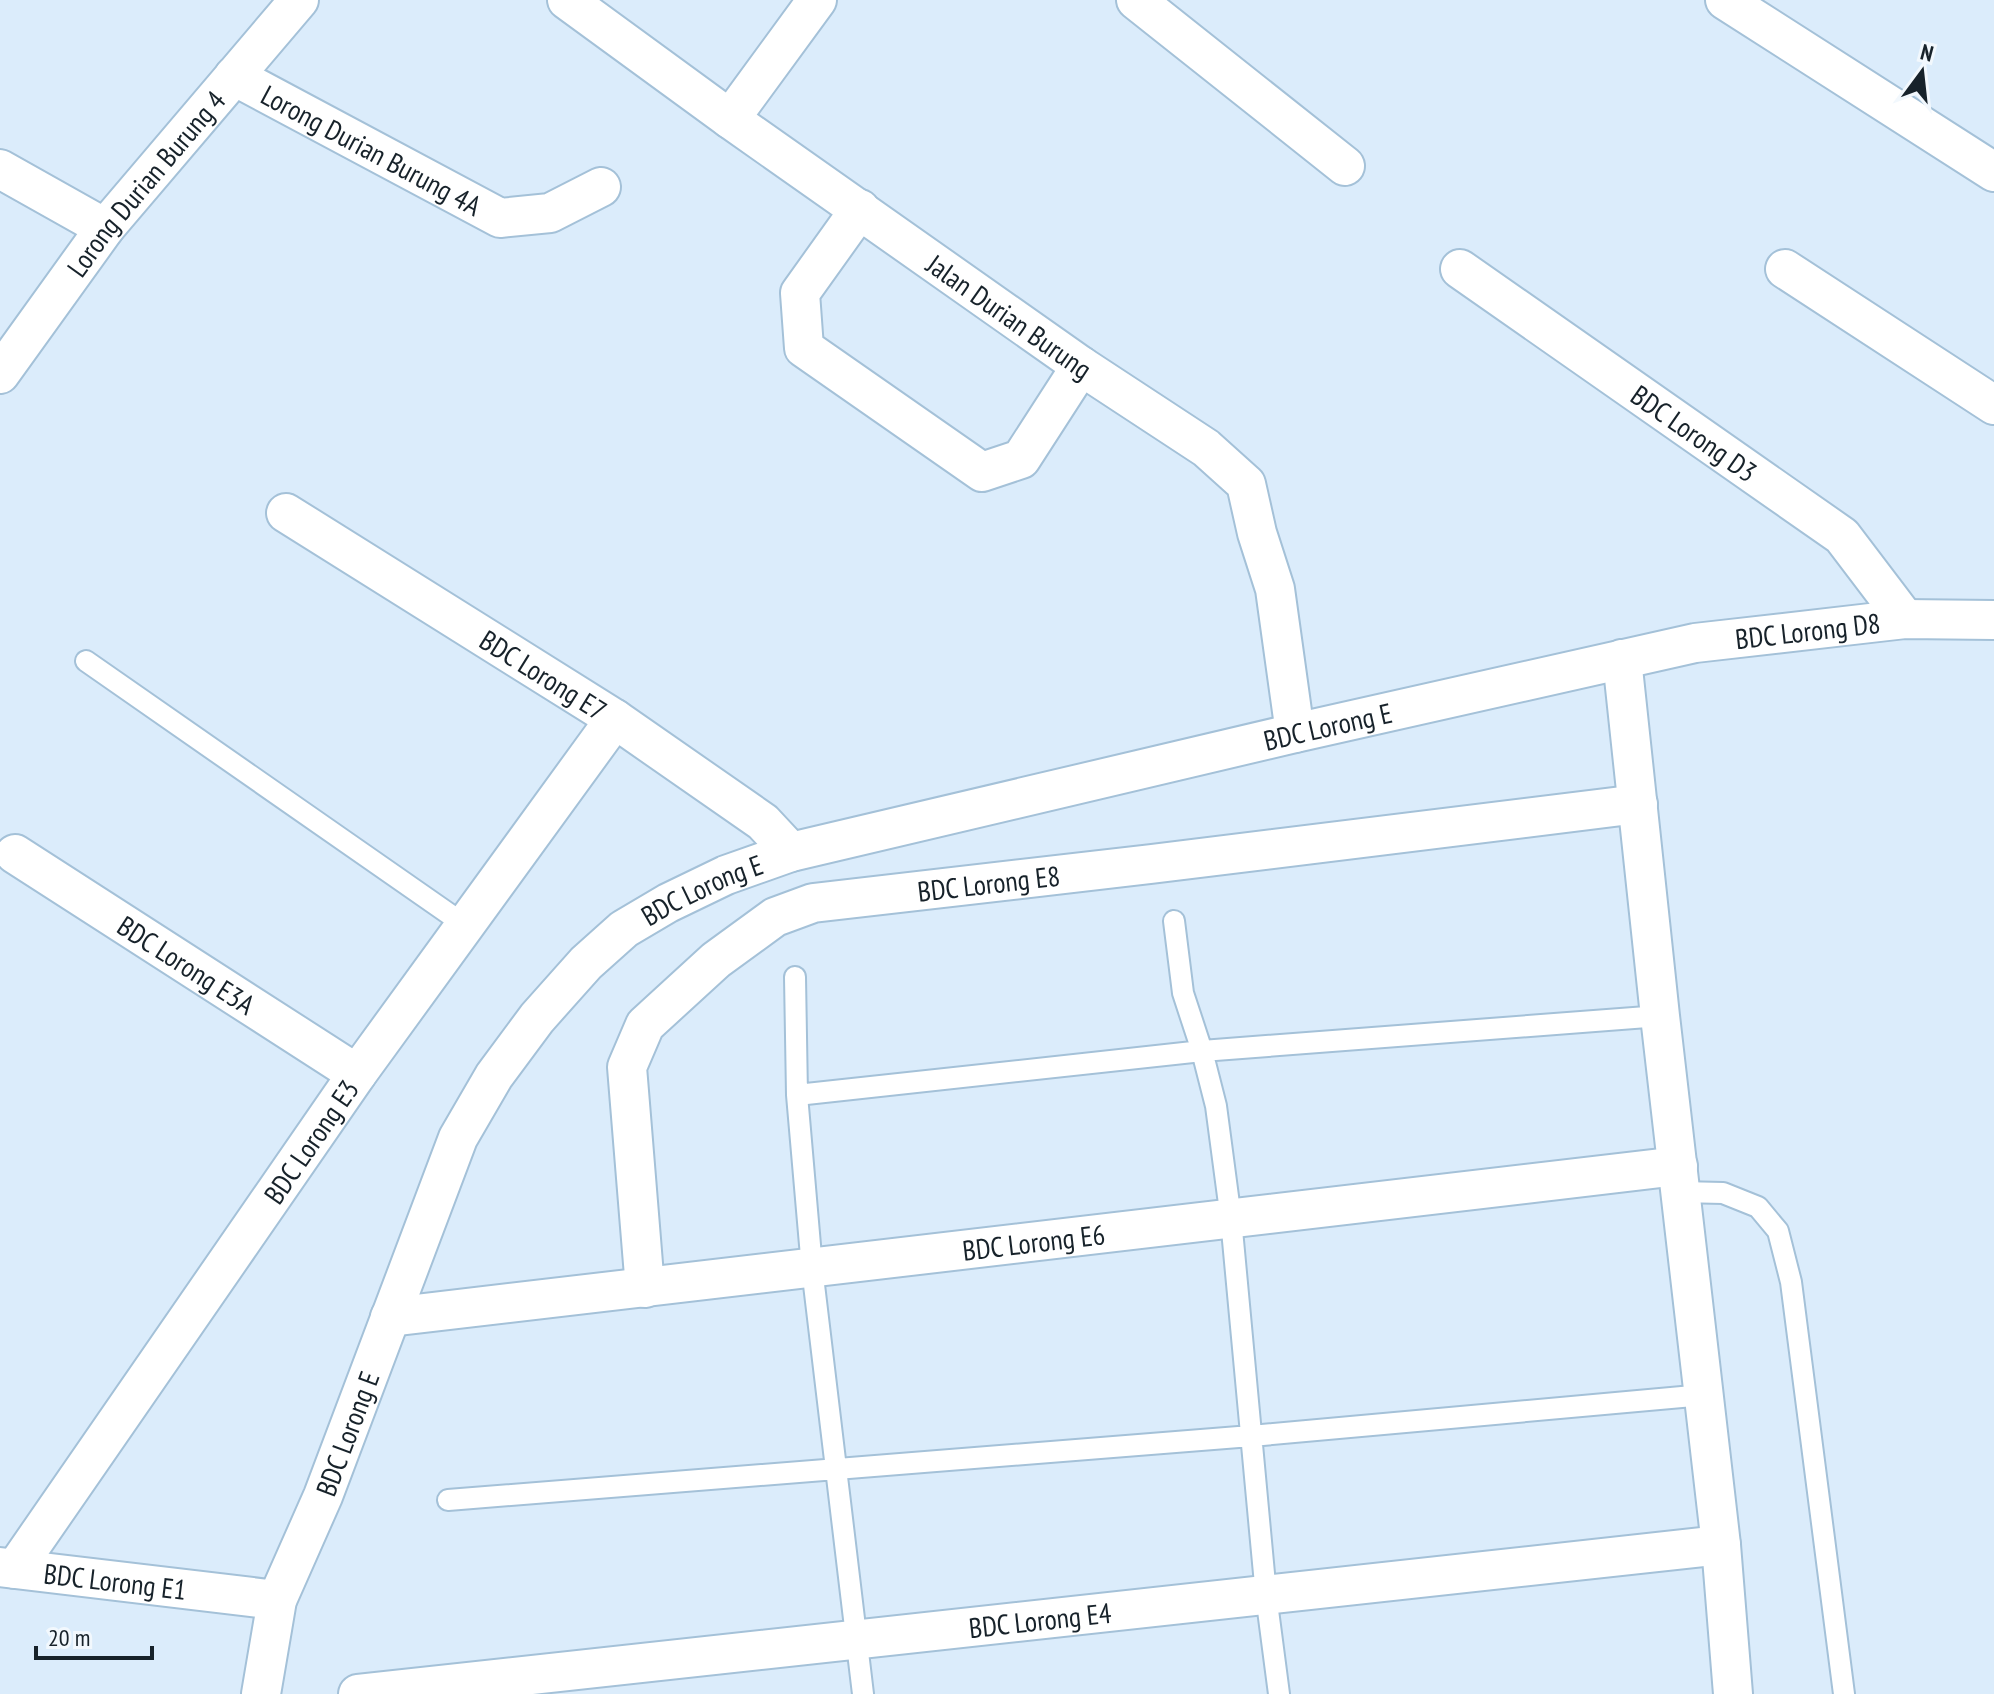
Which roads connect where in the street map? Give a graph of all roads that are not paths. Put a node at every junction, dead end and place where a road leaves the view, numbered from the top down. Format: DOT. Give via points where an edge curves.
graph roads {
  1 [pos="299,0"];
  2 [pos="567,0"];
  3 [pos="817,0"];
  4 [pos="1136,0"];
  5 [pos="1725,0"];
  6 [pos="234,76"];
  7 [pos="730,119"];
  8 [pos="1345,166"];
  9 [pos="0,169"];
  10 [pos="1994,172"];
  11 [pos="601,187"];
  12 [pos="860,209"];
  13 [pos="105,228"];
  14 [pos="1460,269"];
  15 [pos="1785,269"];
  16 [pos="1081,366"];
  17 [pos="0,374"];
  18 [pos="1994,405"];
  19 [pos="286,513"];
  20 [pos="1905,619"];
  21 [pos="1994,620"];
  22 [pos="1622,659"];
  23 [pos="86,661"];
  24 [pos="615,719"];
  25 [pos="1295,733"];
  26 [pos="1638,804"];
  27 [pos="791,852"];
  28 [pos="15,854"];
  29 [pos="1174,921"];
  30 [pos="465,925"];
  31 [pos="795,977"];
  32 [pos="1660,1016"];
  33 [pos="1202,1051"];
  34 [pos="357,1074"];
  35 [pos="797,1095"];
  36 [pos="1679,1179"];
  37 [pos="1231,1219"];
  38 [pos="812,1268"];
  39 [pos="645,1288"];
  40 [pos="390,1317"];
  41 [pos="1704,1395"];
  42 [pos="1251,1436"];
  43 [pos="836,1469"];
  44 [pos="448,1500"];
  45 [pos="1721,1545"];
  46 [pos="7,1568"];
  47 [pos="1266,1595"];
  48 [pos="277,1600"];
  49 [pos="856,1639"];
  50 [pos="261,1694"];
  51 [pos="358,1694"];
  52 [pos="863,1694"];
  53 [pos="1279,1694"];
  54 [pos="1733,1694"];
  55 [pos="1844,1694"];
  1 -- 6 [label="street, Lorong Durian Burung 4"];
  2 -- 7 [label="street, Jalan Durian Burung"];
  3 -- 7 [label="street"];
  4 -- 8 [label="street"];
  5 -- 10 [label="street"];
  6 -- 11 [label="street, Lorong Durian Burung 4A" via="500,218 550,213"];
  6 -- 13 [label="street, Lorong Durian Burung 4"];
  7 -- 12 [label="street, Jalan Durian Burung"];
  9 -- 13 [label="street"];
  12 -- 16 [label="street, Jalan Durian Burung"];
  12 -- 16 [label="street" via="800,293 804,348 982,472 1021,459"];
  13 -- 17 [label="street, Lorong Durian Burung 4"];
  14 -- 20 [label="street, BDC Lorong D3" via="1842,536"];
  15 -- 18 [label="street"];
  16 -- 25 [label="street, Jalan Durian Burung" via="1206,448 1246,484 1275,589"];
  19 -- 24 [label="street, BDC Lorong E7"];
  20 -- 21 [label="street, BDC Lorong D8"];
  20 -- 22 [label="street, BDC Lorong D8" via="1695,643"];
  22 -- 25 [label="street, BDC Lorong E"];
  22 -- 26 [label="street"];
  23 -- 30 [label="lane"];
  24 -- 27 [label="street, BDC Lorong E7" via="763,822"];
  24 -- 30 [label="street, BDC Lorong E3"];
  25 -- 27 [label="street, BDC Lorong E"];
  26 -- 32 [label="street"];
  26 -- 39 [label="street, BDC Lorong E8" via="813,903 775,917 716,960 645,1025 627,1067"];
  27 -- 40 [label="street, BDC Lorong E" via="726,875 624,929 537,1018 494,1076 458,1138"];
  28 -- 34 [label="street, BDC Lorong E3A"];
  29 -- 33 [label="lane" via="1183,993"];
  30 -- 34 [label="street, BDC Lorong E3"];
  31 -- 35 [label="lane"];
  32 -- 33 [label="lane"];
  32 -- 36 [label="street"];
  33 -- 35 [label="lane"];
  33 -- 37 [label="lane" via="1216,1106"];
  34 -- 46 [label="street, BDC Lorong E3"];
  35 -- 38 [label="lane"];
  36 -- 37 [label="street, BDC Lorong E6"];
  36 -- 41 [label="street"];
  36 -- 55 [label="lane" via="1758,1207 1778,1231 1791,1282"];
  37 -- 38 [label="street, BDC Lorong E6"];
  37 -- 42 [label="lane"];
  38 -- 39 [label="street, BDC Lorong E6"];
  38 -- 43 [label="lane"];
  39 -- 40 [label="street, BDC Lorong E6"];
  40 -- 48 [label="street, BDC Lorong E" via="323,1496"];
  41 -- 42 [label="lane"];
  41 -- 45 [label="street"];
  42 -- 43 [label="lane"];
  42 -- 47 [label="lane"];
  43 -- 44 [label="lane"];
  43 -- 49 [label="lane"];
  45 -- 47 [label="street, BDC Lorong E4"];
  45 -- 54 [label="street"];
  46 -- 48 [label="street, BDC Lorong E1"];
  47 -- 49 [label="street, BDC Lorong E4"];
  47 -- 53 [label="lane"];
  48 -- 50 [label="street, BDC Lorong E"];
  49 -- 51 [label="street, BDC Lorong E4"];
  49 -- 52 [label="lane"];
}
